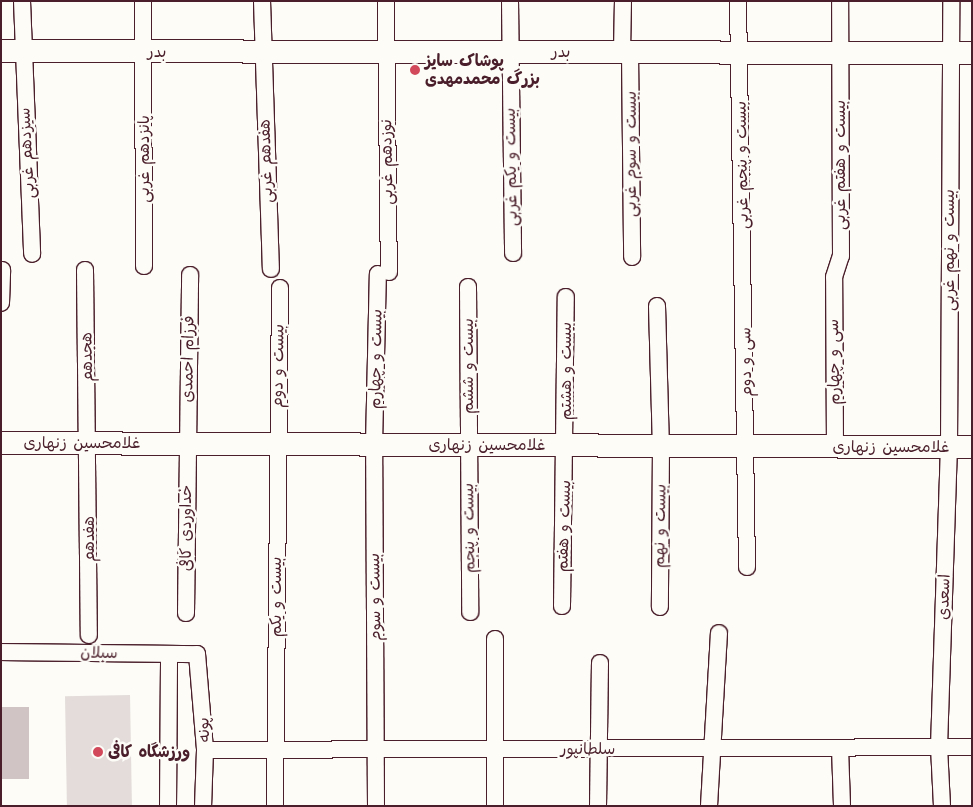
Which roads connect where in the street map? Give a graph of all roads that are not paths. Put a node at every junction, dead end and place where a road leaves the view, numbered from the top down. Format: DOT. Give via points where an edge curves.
graph roads {
  1 [pos="22,1"];
  2 [pos="143,1"];
  3 [pos="262,1"];
  4 [pos="386,1"];
  5 [pos="510,1"];
  6 [pos="623,1"];
  7 [pos="738,1"];
  8 [pos="840,1"];
  9 [pos="951,1"];
  10 [pos="12,51"];
  11 [pos="143,52"];
  12 [pos="261,52"];
  13 [pos="385,52"];
  14 [pos="509,52"];
  15 [pos="626,52"];
  16 [pos="740,52"];
  17 [pos="840,52"];
  18 [pos="949,52"];
  19 [pos="972,52"];
  20 [pos="513,253"];
  21 [pos="32,254"];
  22 [pos="632,256"];
  23 [pos="144,266"];
  24 [pos="2,270"];
  25 [pos="85,270"];
  26 [pos="271,270"];
  27 [pos="384,273"];
  28 [pos="190,275"];
  29 [pos="834,277"];
  30 [pos="744,278"];
  31 [pos="468,287"];
  32 [pos="280,288"];
  33 [pos="566,297"];
  34 [pos="1,303"];
  35 [pos="657,306"];
  36 [pos="1,443"];
  37 [pos="88,444"];
  38 [pos="186,444"];
  39 [pos="276,444"];
  40 [pos="374,444"];
  41 [pos="468,445"];
  42 [pos="566,445"];
  43 [pos="661,446"];
  44 [pos="747,446"];
  45 [pos="835,446"];
  46 [pos="950,447"];
  47 [pos="972,447"];
  48 [pos="747,567"];
  49 [pos="562,606"];
  50 [pos="660,607"];
  51 [pos="470,612"];
  52 [pos="186,613"];
  53 [pos="719,633"];
  54 [pos="89,635"];
  55 [pos="495,639"];
  56 [pos="1,652"];
  57 [pos="168,654"];
  58 [pos="198,654"];
  59 [pos="600,662"];
  60 [pos="939,747"];
  61 [pos="972,747"];
  62 [pos="599,748"];
  63 [pos="714,748"];
  64 [pos="840,748"];
  65 [pos="376,749"];
  66 [pos="495,749"];
  67 [pos="205,750"];
  68 [pos="277,750"];
  69 [pos="168,806"];
  70 [pos="203,806"];
  71 [pos="275,806"];
  72 [pos="376,806"];
  73 [pos="496,806"];
  74 [pos="598,806"];
  75 [pos="709,806"];
  76 [pos="842,806"];
  77 [pos="942,806"];
  1 -- 10 [label="street, سیزدهم غربی"];
  2 -- 11 [label="street, پانزدهم غربی"];
  3 -- 12 [label="street, هفدهم غربی"];
  4 -- 13 [label="street, نوزدهم غربی"];
  5 -- 14 [label="street, بیست و یکم غربی"];
  6 -- 15 [label="street, بیست و سوم غربی"];
  7 -- 16 [label="street, بیست و پنجم غربی"];
  8 -- 17 [label="street, بیست و هفتم غربی"];
  9 -- 18 [label="street, بیست و نهم غربی"];
  10 -- 11 [label="street, بدر"];
  10 -- 21 [label="street, سیزدهم غربی"];
  11 -- 12 [label="street, بدر"];
  11 -- 23 [label="street, پانزدهم غربی"];
  12 -- 13 [label="street, بدر"];
  12 -- 26 [label="street, هفدهم غربی"];
  13 -- 14 [label="street, بدر"];
  13 -- 27 [label="street, نوزدهم غربی"];
  14 -- 15 [label="street, بدر"];
  14 -- 20 [label="street, بیست و یکم غربی"];
  15 -- 16 [label="street, بدر"];
  15 -- 22 [label="street, بیست و سوم غربی"];
  16 -- 17 [label="street, بدر"];
  16 -- 30 [label="street, بیست و پنجم غربی"];
  17 -- 18 [label="street, بدر"];
  17 -- 29 [label="street, بیست و هفتم غربی" via="841,256"];
  18 -- 19 [label="street, بدر"];
  18 -- 46 [label="street, بیست و نهم غربی"];
  24 -- 34 [label="street"];
  25 -- 37 [label="street, هجدهم"];
  27 -- 40 [label="street, بیست و چهارم"];
  28 -- 38 [label="street, فرزام احمدی"];
  29 -- 45 [label="street, سی و چهارم"];
  30 -- 44 [label="street, سی و دوم"];
  31 -- 41 [label="street, بیست و ششم"];
  32 -- 39 [label="street, بیست و دوم"];
  33 -- 42 [label="street, بیست و هشتم"];
  35 -- 43 [label="street, بیست و نهم"];
  36 -- 37 [label="street, غلامحسین زنهاری"];
  37 -- 38 [label="street, غلامحسین زنهاری"];
  37 -- 54 [label="street, هفدهم"];
  38 -- 39 [label="street, غلامحسین زنهاری"];
  38 -- 52 [label="street, خداوردی کافی"];
  39 -- 40 [label="street, غلامحسین زنهاری"];
  39 -- 68 [label="street, بیست و یکم"];
  40 -- 41 [label="street, غلامحسین زنهاری"];
  40 -- 65 [label="street, بیست و سوم"];
  41 -- 42 [label="street, غلامحسین زنهاری"];
  41 -- 51 [label="street, بیست و پنجم"];
  42 -- 43 [label="street, غلامحسین زنهاری"];
  42 -- 49 [label="street, بیست و هفتم"];
  43 -- 44 [label="street, غلامحسین زنهاری"];
  43 -- 50 [label="street, بیست و نهم"];
  44 -- 45 [label="street, غلامحسین زنهاری"];
  44 -- 48 [label="street, سی و دوم"];
  45 -- 46 [label="street, غلامحسین زنهاری"];
  46 -- 47 [label="street, غلامحسین زنهاری"];
  46 -- 60 [label="street, اسعدی"];
  53 -- 63 [label="street"];
  55 -- 66 [label="street"];
  56 -- 57 [label="street, سبلان"];
  57 -- 58 [label="street, سبلان"];
  57 -- 69 [label="street"];
  58 -- 67 [label="street, پونه"];
  59 -- 62 [label="street"];
  60 -- 61 [label="street, سلطانپور"];
  60 -- 64 [label="street, سلطانپور"];
  60 -- 77 [label="street, اسعدی"];
  62 -- 63 [label="street, سلطانپور"];
  62 -- 66 [label="street, سلطانپور"];
  62 -- 74 [label="street"];
  63 -- 64 [label="street, سلطانپور"];
  63 -- 75 [label="street"];
  64 -- 76 [label="street"];
  65 -- 66 [label="street, سلطانپور"];
  65 -- 68 [label="street, سلطانپور"];
  65 -- 72 [label="street, بیست و سوم"];
  66 -- 73 [label="street"];
  67 -- 68 [label="street, سلطانپور"];
  67 -- 70 [label="street, پونه"];
  68 -- 71 [label="street, بیست و یکم"];
}
